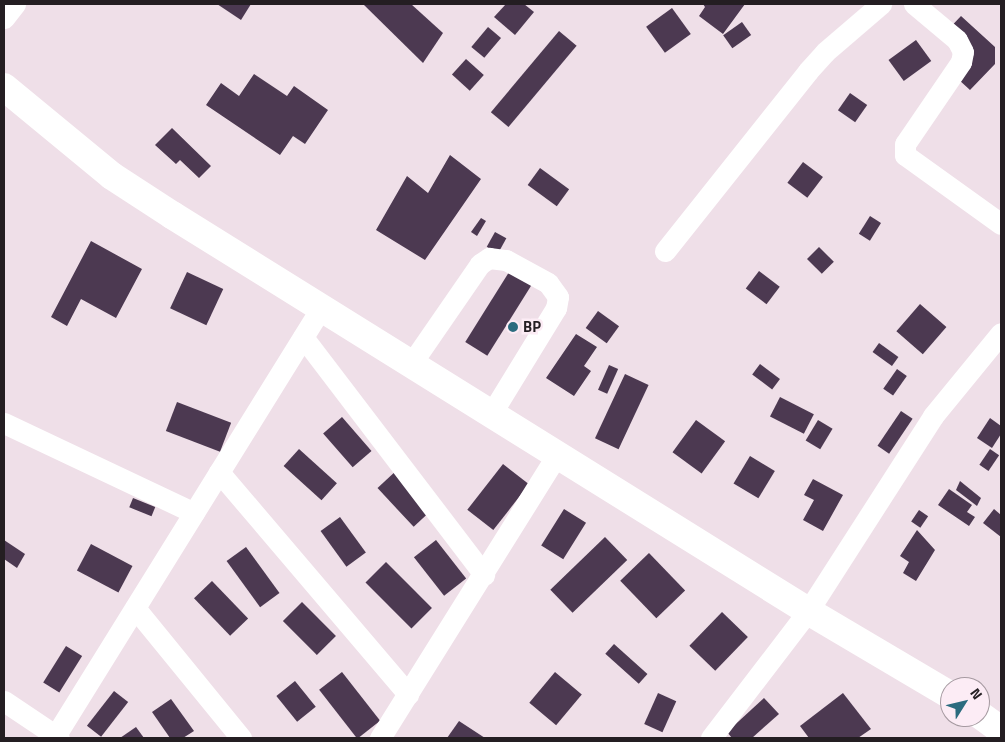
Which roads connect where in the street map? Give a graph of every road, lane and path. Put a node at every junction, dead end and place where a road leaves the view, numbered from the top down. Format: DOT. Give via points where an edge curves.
graph roads {
  1 [pos="15,4"];
  2 [pos="881,4"];
  3 [pos="914,4"];
  4 [pos="4,18"];
  5 [pos="4,87"];
  6 [pos="1001,224"];
  7 [pos="664,251"];
  8 [pos="321,308"];
  9 [pos="1001,332"];
  10 [pos="303,337"];
  11 [pos="411,364"];
  12 [pos="491,414"];
  13 [pos="4,423"];
  14 [pos="557,455"];
  15 [pos="219,472"];
  16 [pos="194,513"];
  17 [pos="484,575"];
  18 [pos="135,608"];
  19 [pos="808,611"];
  20 [pos="940,689"];
  21 [pos="408,694"];
  22 [pos="4,701"];
  23 [pos="990,722"];
  24 [pos="1001,730"];
  25 [pos="56,737"];
  26 [pos="241,738"];
  27 [pos="380,738"];
  28 [pos="711,738"];
  1 -- 4 [label="street"];
  2 -- 7 [label="street" via="814,65"];
  3 -- 6 [label="street" via="956,40 964,52 961,62 906,144 905,155"];
  5 -- 8 [label="highway" via="112,176"];
  8 -- 10 [label="street"];
  8 -- 11 [label="highway"];
  9 -- 19 [label="street" via="932,416"];
  10 -- 15 [label="street"];
  10 -- 17 [label="street"];
  11 -- 12 [label="highway"];
  11 -- 12 [label="street" via="480,264 489,258 506,260 548,283 558,297 556,308"];
  12 -- 14 [label="highway"];
  13 -- 16 [label="street"];
  14 -- 17 [label="street"];
  14 -- 19 [label="highway"];
  15 -- 16 [label="street"];
  15 -- 21 [label="street"];
  16 -- 18 [label="street"];
  17 -- 21 [label="street"];
  18 -- 25 [label="street"];
  18 -- 26 [label="street"];
  19 -- 20 [label="highway"];
  19 -- 28 [label="street"];
  21 -- 27 [label="street"];
  22 -- 25 [label="street"];
  23 -- 24 [label="highway"];
}
